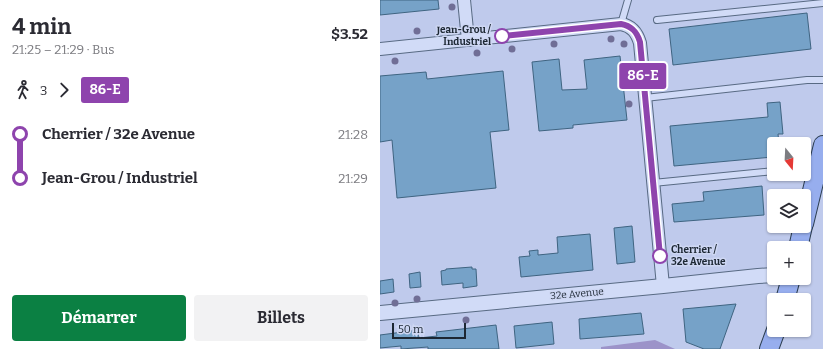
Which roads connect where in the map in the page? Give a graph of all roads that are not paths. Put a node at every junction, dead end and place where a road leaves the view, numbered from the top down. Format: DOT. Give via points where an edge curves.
graph roads {
  1 [pos="464,0"];
  2 [pos="628,0"];
  3 [pos="823,4"];
  4 [pos="657,20"];
  5 [pos="626,26"];
  6 [pos="468,40"];
  7 [pos="380,49"];
  8 [pos="823,80"];
  9 [pos="645,98"];
  10 [pos="823,145"];
  11 [pos="811,168"];
  12 [pos="767,172"];
  13 [pos="653,182"];
  14 [pos="767,276"];
  15 [pos="662,286"];
  16 [pos="380,313"];
  17 [pos="774,337"];
  18 [pos="770,349"];
  1 -- 6 [label="street"];
  2 -- 5 [label="lane"];
  3 -- 4 [label="lane"];
  5 -- 6 [label="street"];
  5 -- 9 [label="street" via="640,42"];
  6 -- 7 [label="street"];
  8 -- 9 [label="lane"];
  9 -- 13 [label="street"];
  10 -- 11 [label="main road"];
  12 -- 13 [label="lane"];
  13 -- 15 [label="street"];
  14 -- 15 [label="street, 32e Avenue"];
  15 -- 16 [label="street, 32e Avenue"];
  17 -- 18 [label="main road"];
}
